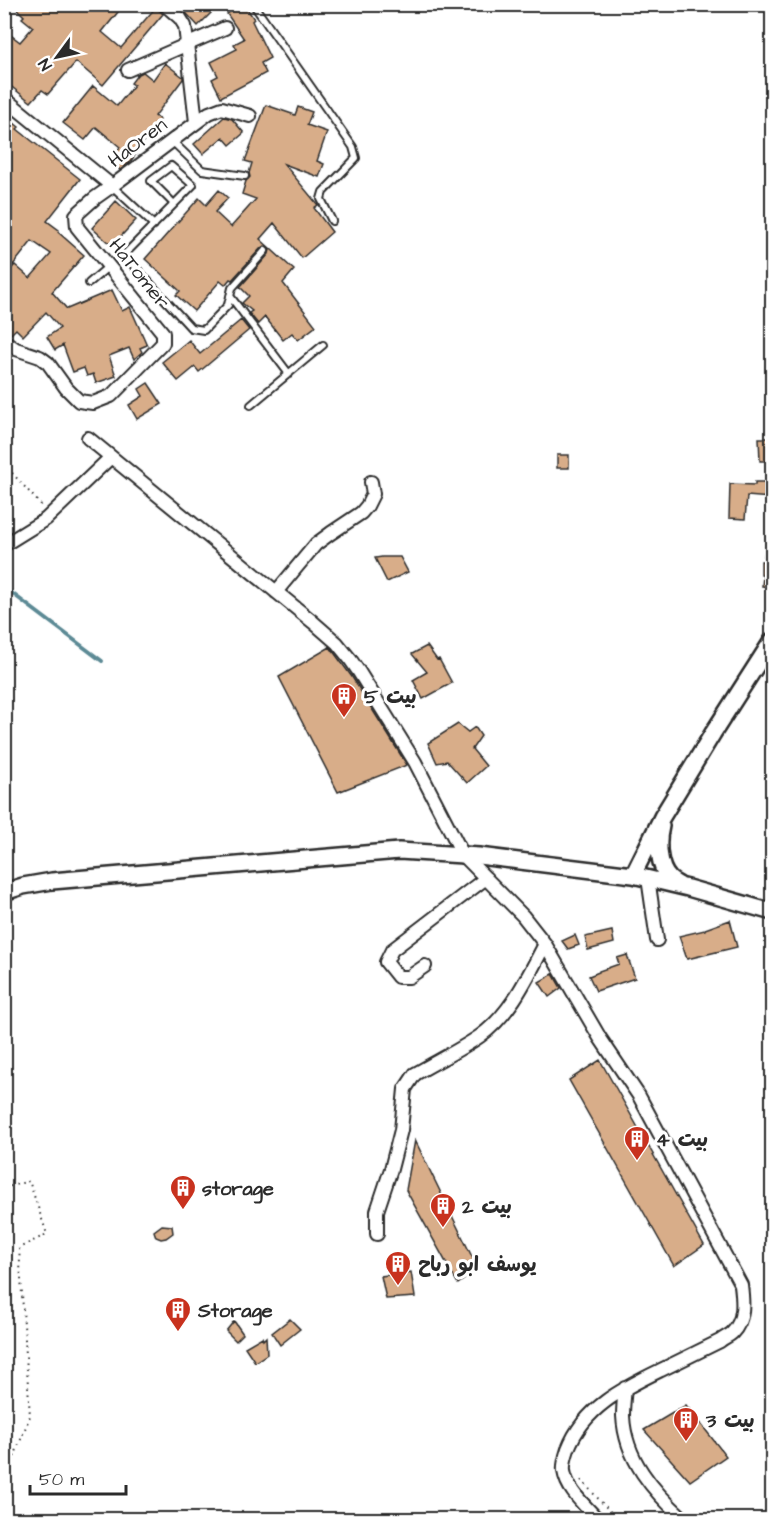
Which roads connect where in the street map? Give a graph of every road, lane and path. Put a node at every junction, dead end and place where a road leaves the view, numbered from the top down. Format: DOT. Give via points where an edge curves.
graph roads {
  1 [pos="164,4"];
  2 [pos="254,4"];
  3 [pos="225,28"];
  4 [pos="186,44"];
  5 [pos="128,70"];
  6 [pos="4,98"];
  7 [pos="250,116"];
  8 [pos="196,122"];
  9 [pos="171,140"];
  10 [pos="245,176"];
  11 [pos="112,186"];
  12 [pos="174,204"];
  13 [pos="332,221"];
  14 [pos="154,225"];
  15 [pos="265,251"];
  16 [pos="109,266"];
  17 [pos="89,283"];
  18 [pos="230,296"];
  19 [pos="4,341"];
  20 [pos="324,345"];
  21 [pos="289,374"];
  22 [pos="251,405"];
  23 [pos="88,438"];
  24 [pos="111,457"];
  25 [pos="4,464"];
  26 [pos="371,482"];
  27 [pos="50,515"];
  28 [pos="4,546"];
  29 [pos="276,592"];
  30 [pos="772,641"];
  31 [pos="664,814"];
  32 [pos="464,855"];
  33 [pos="641,876"];
  34 [pos="486,878"];
  35 [pos="682,886"];
  36 [pos="4,892"];
  37 [pos="772,912"];
  38 [pos="657,940"];
  39 [pos="545,944"];
  40 [pos="426,966"];
  41 [pos="4,1188"];
  42 [pos="377,1234"];
  43 [pos="625,1388"];
  44 [pos="578,1477"];
  45 [pos="5,1481"];
  46 [pos="684,1519"];
  47 [pos="598,1520"];
  48 [pos="618,1520"];
  1 -- 4 [label="street, HaOren" via="185,26"];
  2 -- 13 [label="lane" via="353,147 356,158 323,192 321,199"];
  3 -- 4 [label="street"];
  4 -- 5 [label="street"];
  4 -- 8 [label="street, HaOren"];
  6 -- 11 [label="street, HaOren"];
  7 -- 8 [label="street" via="222,108"];
  8 -- 9 [label="street, HaOren"];
  9 -- 10 [label="lane" via="201,170"];
  9 -- 11 [label="street, HaOren"];
  11 -- 14 [label="lane"];
  11 -- 16 [label="street, HaTomer" via="76,214 77,227"];
  12 -- 12 [label="lane" via="193,185 171,166 151,181"];
  12 -- 14 [label="lane"];
  14 -- 18 [label="lane" via="124,255 191,328 204,330 228,305"];
  15 -- 18 [label="lane" via="232,288"];
  16 -- 17 [label="lane"];
  16 -- 19 [label="street, HaTomer" via="163,333 164,343 111,396 93,403 80,401 48,363"];
  18 -- 21 [label="lane"];
  20 -- 21 [label="lane"];
  21 -- 22 [label="lane"];
  23 -- 24 [label="street"];
  24 -- 27 [label="street"];
  24 -- 29 [label="street"];
  25 -- 27 [label="path"];
  26 -- 29 [label="street" via="373,494 361,513 316,544"];
  27 -- 28 [label="street"];
  29 -- 32 [label="street" via="337,643 350,659 415,762"];
  30 -- 31 [label="street"];
  31 -- 33 [label="street"];
  31 -- 35 [label="street" via="659,833 663,868 670,879"];
  32 -- 33 [label="street"];
  32 -- 34 [label="street"];
  32 -- 36 [label="street" via="363,853 52,881"];
  33 -- 35 [label="street"];
  33 -- 38 [label="street"];
  34 -- 39 [label="street"];
  34 -- 40 [label="street" via="392,950 386,962 399,977 409,977"];
  35 -- 37 [label="street"];
  39 -- 42 [label="street" via="502,1016 481,1035 409,1080 391,1169 377,1211"];
  39 -- 43 [label="street" via="639,1096 741,1285 741,1317 732,1332"];
  41 -- 45 [label="path" via="29,1180 47,1234 19,1248 30,1416"];
  43 -- 46 [label="street" via="625,1433 633,1460 666,1503"];
  43 -- 47 [label="street" via="602,1403 584,1422 566,1454 563,1470 569,1485"];
  44 -- 48 [label="path"];
}
